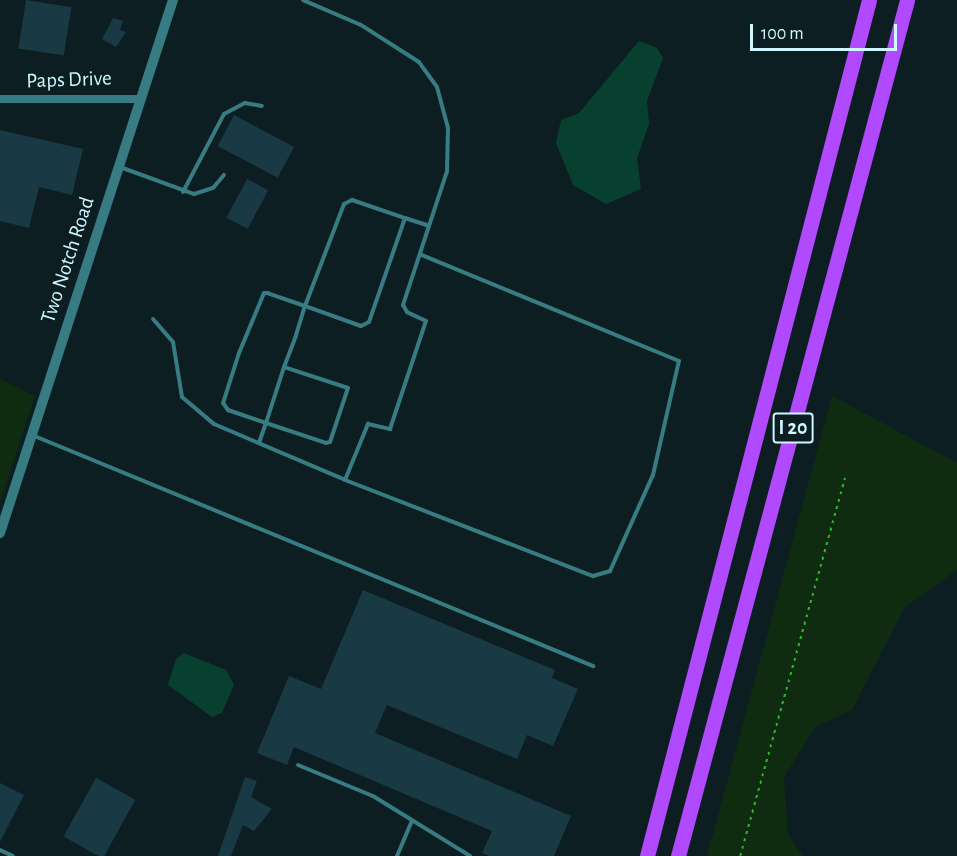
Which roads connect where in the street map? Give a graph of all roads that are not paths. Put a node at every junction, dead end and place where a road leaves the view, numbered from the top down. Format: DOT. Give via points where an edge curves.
graph roads {
  1 [pos="173,0"];
  2 [pos="303,0"];
  3 [pos="869,0"];
  4 [pos="907,0"];
  5 [pos="0,99"];
  6 [pos="140,99"];
  7 [pos="262,106"];
  8 [pos="119,167"];
  9 [pos="224,175"];
  10 [pos="183,192"];
  11 [pos="405,218"];
  12 [pos="429,226"];
  13 [pos="420,254"];
  14 [pos="305,306"];
  15 [pos="153,320"];
  16 [pos="285,367"];
  17 [pos="266,423"];
  18 [pos="31,435"];
  19 [pos="259,443"];
  20 [pos="345,480"];
  21 [pos="0,533"];
  22 [pos="593,666"];
  23 [pos="298,765"];
  24 [pos="412,821"];
  25 [pos="0,850"];
  26 [pos="13,856"];
  27 [pos="397,856"];
  28 [pos="470,856"];
  29 [pos="647,856"];
  30 [pos="678,856"];
  1 -- 6 [label="street, Two Notch Road"];
  2 -- 12 [label="lane" via="398,47 419,62 437,87 448,128 447,171"];
  3 -- 29 [label="highway, I 20"];
  4 -- 30 [label="highway, I 20"];
  5 -- 6 [label="street, Paps Drive"];
  6 -- 8 [label="street, Two Notch Road"];
  7 -- 10 [label="lane" via="245,103 224,114"];
  8 -- 10 [label="lane"];
  8 -- 18 [label="street, Two Notch Road"];
  9 -- 10 [label="lane" via="213,188 194,194"];
  11 -- 12 [label="lane"];
  11 -- 14 [label="lane" via="348,201"];
  11 -- 14 [label="lane" via="369,322 361,326"];
  12 -- 13 [label="lane"];
  13 -- 20 [label="lane" via="403,305 407,312 426,321 399,403 390,429 372,423 365,427"];
  13 -- 20 [label="lane" via="675,358 681,365 653,475 618,555 602,576 583,575"];
  14 -- 16 [label="lane"];
  14 -- 17 [label="lane" via="261,295 239,353 223,403 228,410"];
  15 -- 19 [label="lane" via="173,342 182,397 197,414"];
  16 -- 17 [label="lane"];
  16 -- 17 [label="lane" via="344,385 350,392 330,442"];
  17 -- 19 [label="lane"];
  18 -- 21 [label="street, Two Notch Road"];
  18 -- 22 [label="lane"];
  19 -- 20 [label="lane"];
  23 -- 24 [label="lane" via="373,796"];
  24 -- 27 [label="lane"];
  24 -- 28 [label="lane"];
  25 -- 26 [label="lane"];
}
